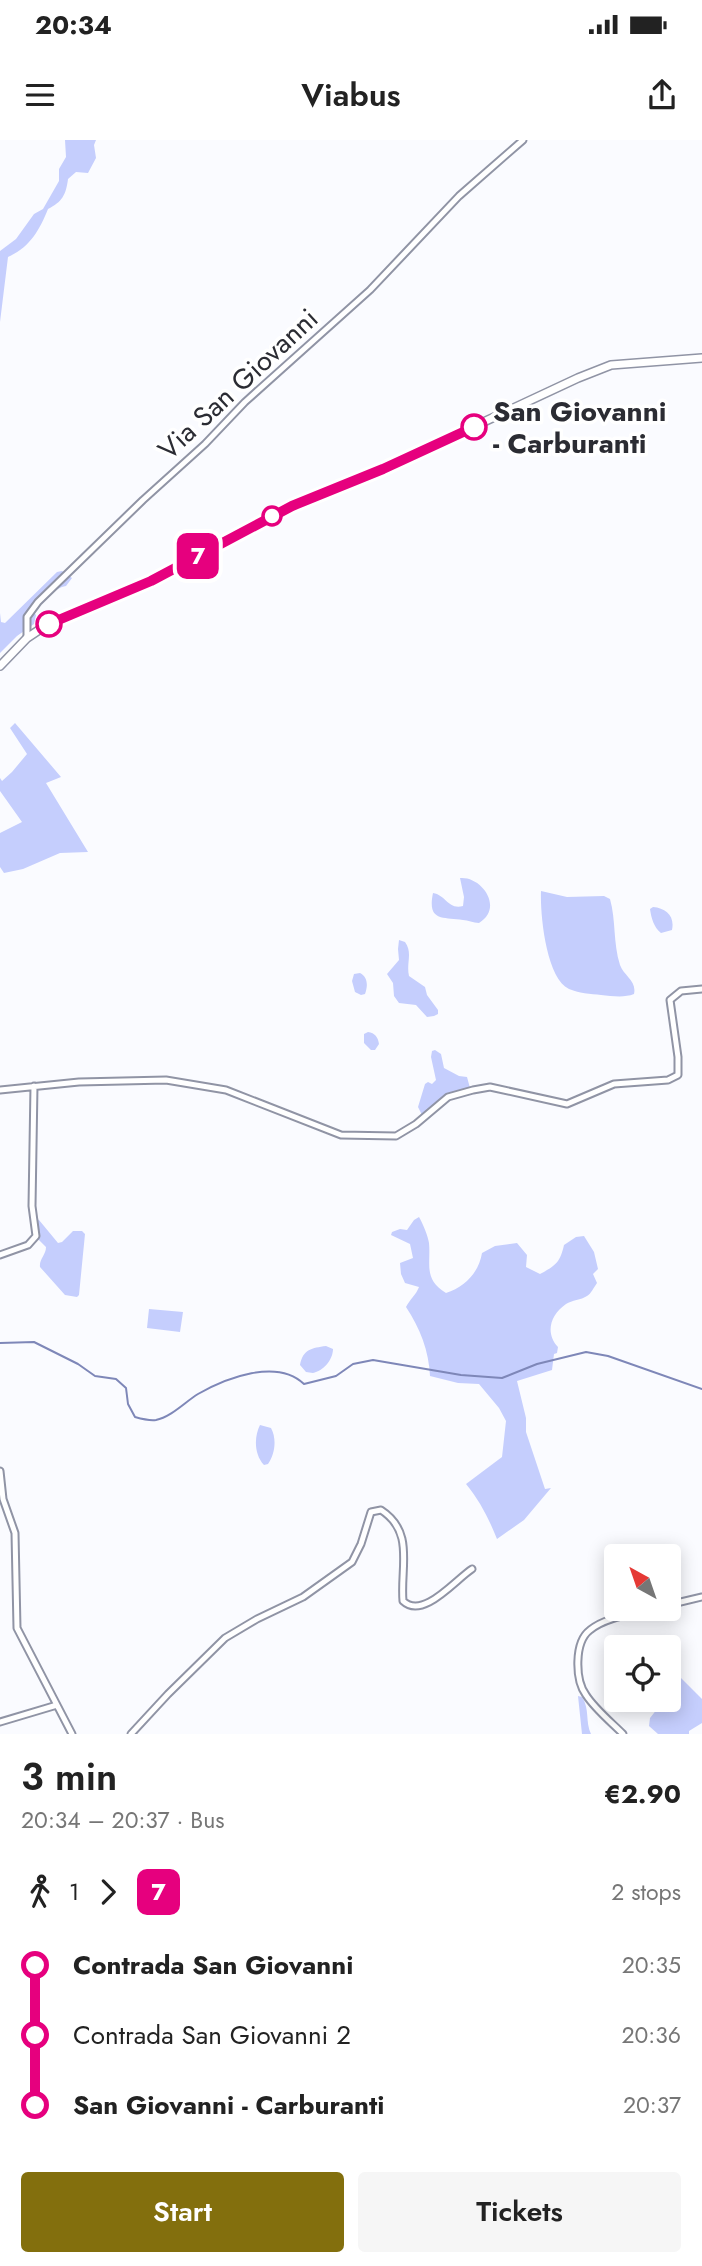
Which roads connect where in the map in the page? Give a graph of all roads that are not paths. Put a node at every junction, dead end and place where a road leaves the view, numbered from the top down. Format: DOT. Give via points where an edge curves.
graph roads {
  1 [pos="523,140"];
  2 [pos="702,358"];
  3 [pos="27,638"];
  4 [pos="0,666"];
  5 [pos="702,989"];
  6 [pos="34,1086"];
  7 [pos="0,1090"];
  8 [pos="0,1255"];
  9 [pos="0,1471"];
  10 [pos="472,1569"];
  11 [pos="702,1597"];
  12 [pos="681,1602"];
  13 [pos="607,1621"];
  14 [pos="57,1705"];
  15 [pos="0,1722"];
  16 [pos="72,1734"];
  17 [pos="131,1734"];
  18 [pos="624,1734"];
  1 -- 3 [label="street, Via San Giovanni" via="459,196 370,290 245,402 38,602 26,617"];
  2 -- 3 [label="main road" via="611,365 578,378 292,506 151,581 68,615"];
  3 -- 4 [label="main road"];
  5 -- 6 [label="street" via="681,991 670,1000 678,1075 668,1080 614,1084 567,1104 490,1087 473,1090 448,1097 396,1136 341,1135 226,1090 166,1080"];
  6 -- 7 [label="street"];
  6 -- 8 [label="street" via="32,1206 36,1236 28,1245"];
  9 -- 14 [label="street" via="3,1499 15,1533 17,1628"];
  10 -- 17 [label="street" via="439,1596 417,1608 408,1606 402,1591 402,1535 393,1518 381,1510 371,1512 352,1562 303,1597 225,1639"];
  11 -- 12 [label="street"];
  13 -- 18 [label="street" via="588,1630 580,1643 581,1686"];
  14 -- 15 [label="street"];
  14 -- 16 [label="street"];
}
